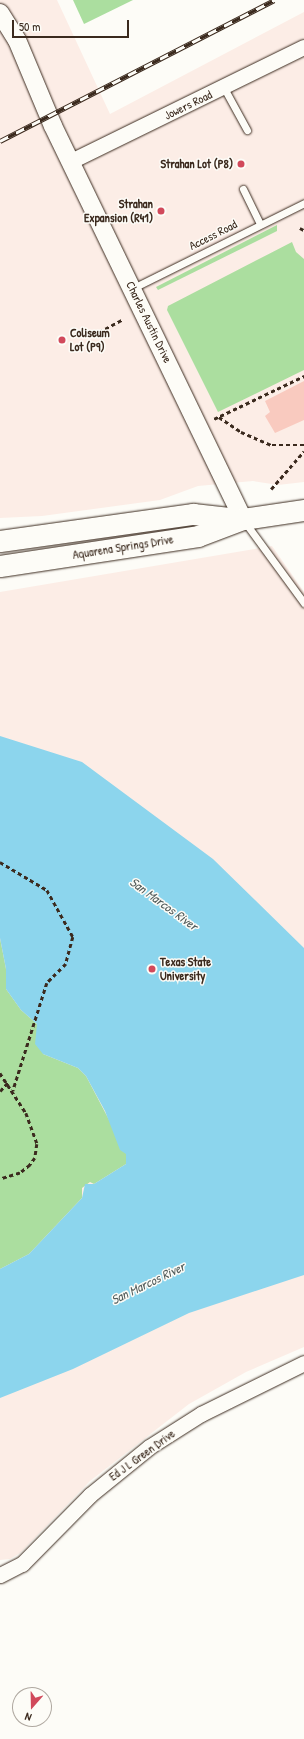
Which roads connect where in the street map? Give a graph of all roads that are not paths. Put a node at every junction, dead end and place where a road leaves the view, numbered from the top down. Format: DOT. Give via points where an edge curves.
graph roads {
  1 [pos="4,21"];
  2 [pos="304,47"];
  3 [pos="224,88"];
  4 [pos="247,130"];
  5 [pos="71,160"];
  6 [pos="244,189"];
  7 [pos="304,203"];
  8 [pos="260,224"];
  9 [pos="133,289"];
  10 [pos="304,510"];
  11 [pos="243,519"];
  12 [pos="0,541"];
  13 [pos="0,566"];
  14 [pos="304,603"];
  15 [pos="304,1363"];
  16 [pos="0,1575"];
  1 -- 5 [label="street, Charles Austin Drive" via="8,45 43,118 53,126"];
  2 -- 3 [label="street, Jowers Road"];
  3 -- 4 [label="lane"];
  3 -- 5 [label="street, Jowers Road"];
  5 -- 9 [label="street, Charles Austin Drive"];
  6 -- 8 [label="lane"];
  7 -- 8 [label="lane, Access Road"];
  8 -- 9 [label="lane, Access Road"];
  9 -- 11 [label="street, Charles Austin Drive"];
  10 -- 11 [label="main road, Aquarena Springs Drive"];
  11 -- 12 [label="main road, Aquarena Springs Drive" via="193,514"];
  11 -- 13 [label="main road, Aquarena Springs Drive" via="198,536"];
  11 -- 14 [label="lane"];
  15 -- 16 [label="street, Ed J L Green Drive" via="201,1414 149,1448 90,1495 22,1564"];
}
